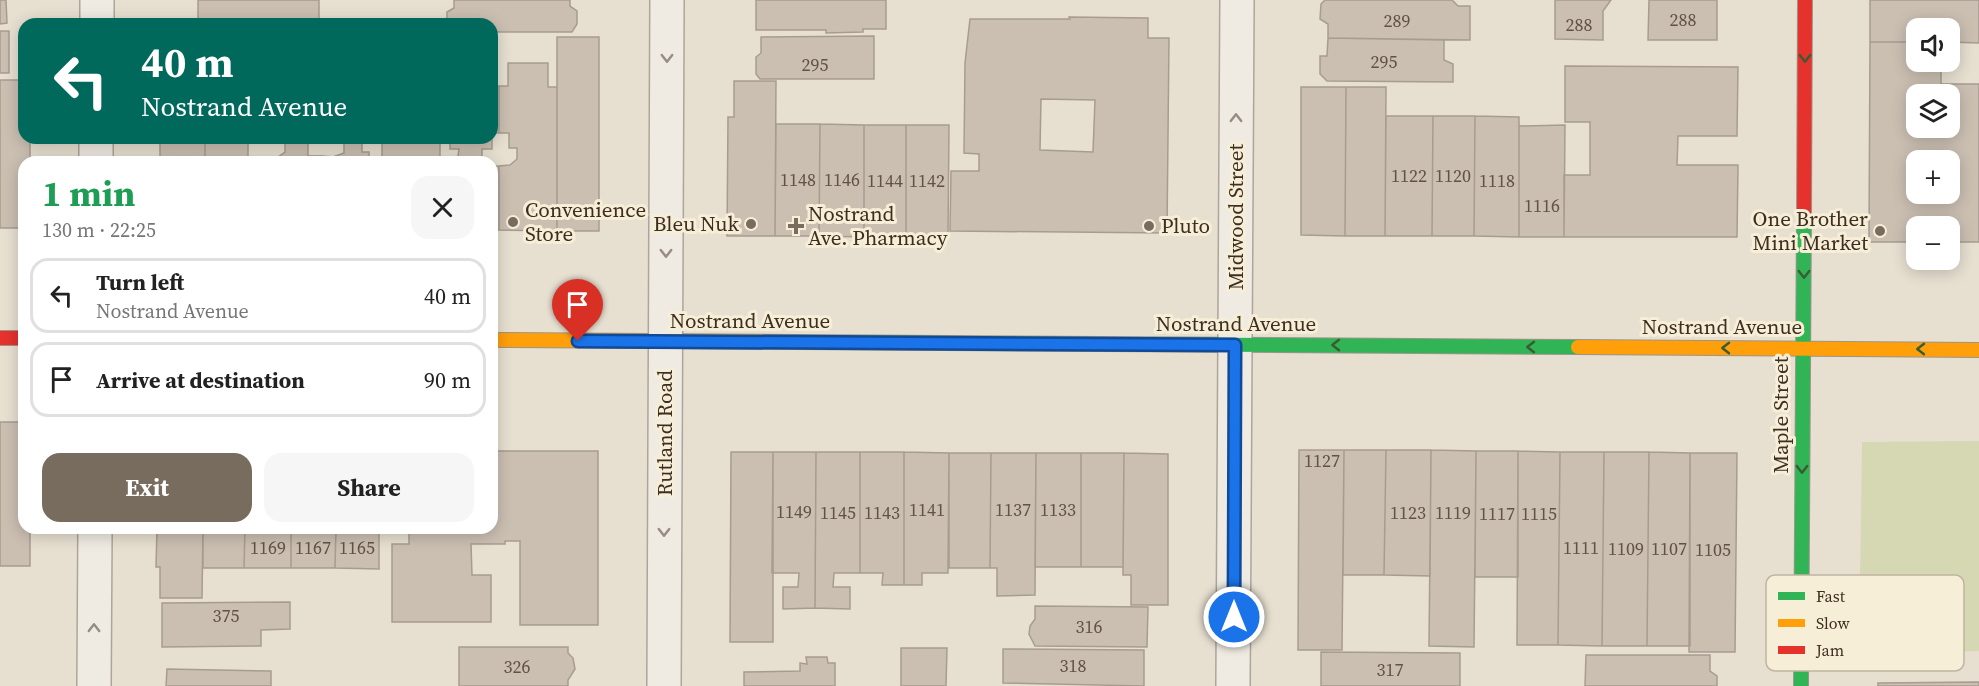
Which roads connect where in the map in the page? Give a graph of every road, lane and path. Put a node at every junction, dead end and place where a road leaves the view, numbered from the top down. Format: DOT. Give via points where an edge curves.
graph roads {
  1 [pos="97,0"];
  2 [pos="667,0"];
  3 [pos="1237,0"];
  4 [pos="1805,0"];
  5 [pos="97,18"];
  6 [pos="0,338"];
  7 [pos="18,338"];
  8 [pos="498,340"];
  9 [pos="665,341"];
  10 [pos="1235,345"];
  11 [pos="1803,349"];
  12 [pos="1979,350"];
  13 [pos="95,534"];
  14 [pos="1802,575"];
  15 [pos="1801,671"];
  16 [pos="94,686"];
  17 [pos="664,686"];
  18 [pos="1233,686"];
  19 [pos="1801,686"];
  1 -- 5 [label="street"];
  2 -- 9 [label="street, Rutland Road, one-way"];
  10 -- 3 [label="street, Midwood Street, one-way"];
  4 -- 11 [label="main road, Maple Street, one-way"];
  6 -- 7 [label="main road"];
  8 -- 9 [label="main road, Nostrand Avenue"];
  9 -- 10 [label="main road, Nostrand Avenue"];
  9 -- 17 [label="street, Rutland Road, one-way"];
  11 -- 10 [label="main road, Nostrand Avenue, one-way"];
  10 -- 18 [label="street, Midwood Street"];
  12 -- 11 [label="main road, Nostrand Avenue, one-way"];
  11 -- 14 [label="main road, Maple Street, one-way"];
  16 -- 13 [label="street, one-way"];
  15 -- 19 [label="main road, Maple Street, one-way"];
}
